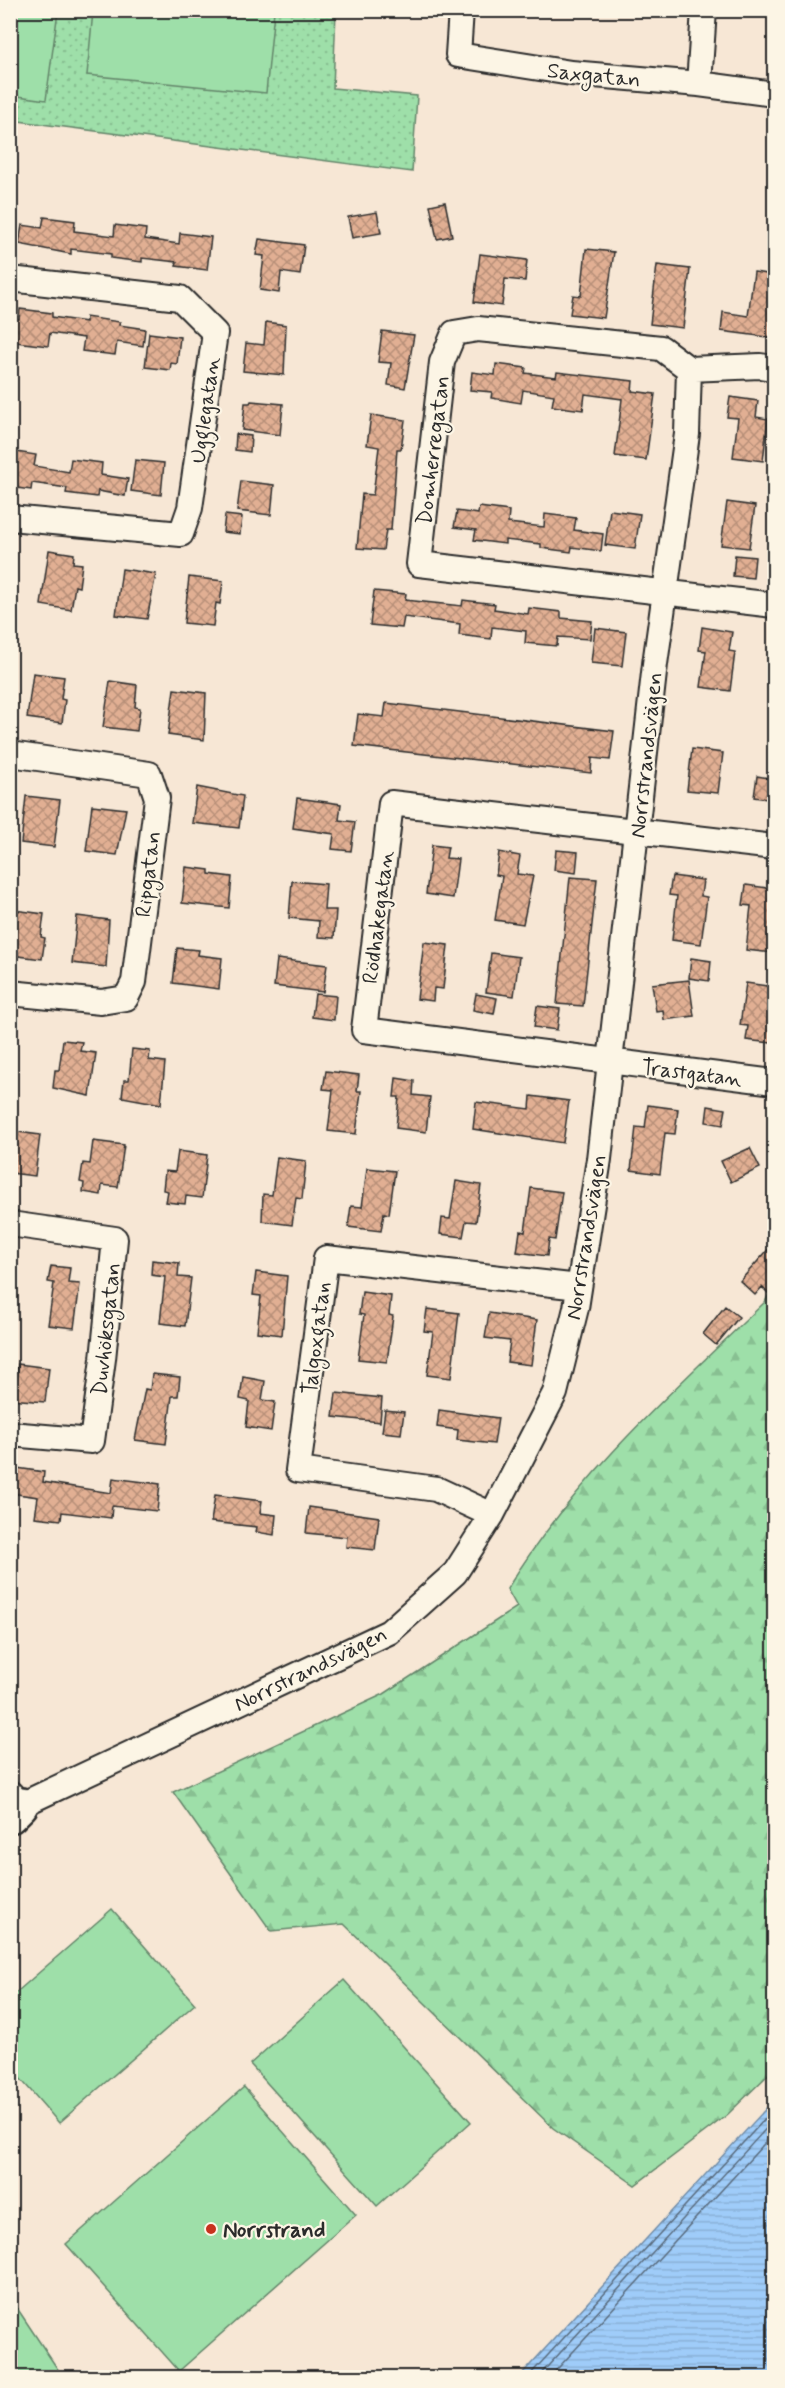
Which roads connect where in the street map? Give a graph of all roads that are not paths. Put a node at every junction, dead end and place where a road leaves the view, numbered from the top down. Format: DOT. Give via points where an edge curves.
graph roads {
  1 [pos="461,10"];
  2 [pos="704,10"];
  3 [pos="699,84"];
  4 [pos="774,94"];
  5 [pos="10,279"];
  6 [pos="774,368"];
  7 [pos="688,369"];
  8 [pos="10,518"];
  9 [pos="664,594"];
  10 [pos="774,605"];
  11 [pos="10,754"];
  12 [pos="637,829"];
  13 [pos="774,847"];
  14 [pos="10,993"];
  15 [pos="610,1063"];
  16 [pos="774,1082"];
  17 [pos="10,1224"];
  18 [pos="579,1287"];
  19 [pos="10,1434"];
  20 [pos="492,1515"];
  21 [pos="14,1805"];
  1 -- 3 [label="street, Saxgatan" via="458,55 571,73"];
  2 -- 3 [label="street"];
  3 -- 4 [label="street, Saxgatan"];
  5 -- 8 [label="street, Ugglegatan" via="180,298 214,333 190,508 181,534"];
  6 -- 7 [label="street"];
  7 -- 9 [label="street, Norrstrandsvägen" via="687,434"];
  7 -- 9 [label="street, Domherregatan" via="661,348 478,329 454,333 442,362 419,564"];
  9 -- 10 [label="street"];
  9 -- 12 [label="street, Norrstrandsvägen"];
  11 -- 14 [label="street, Ripgatan" via="149,774 157,798 134,982 126,998 101,1002"];
  12 -- 13 [label="street"];
  12 -- 15 [label="street, Norrstrandsvägen"];
  12 -- 15 [label="street, Rödhakegatan" via="391,803 364,1030"];
  15 -- 16 [label="street, Trastgatan"];
  15 -- 18 [label="street, Norrstrandsvägen"];
  17 -- 19 [label="street, Duvhöksgatan" via="114,1239 92,1442"];
  18 -- 20 [label="street, Norrstrandsvägen" via="555,1393"];
  18 -- 20 [label="street, Talgoxgatan" via="326,1258 298,1470 435,1489"];
  20 -- 21 [label="street, Norrstrandsvägen" via="455,1573 389,1632"];
}
